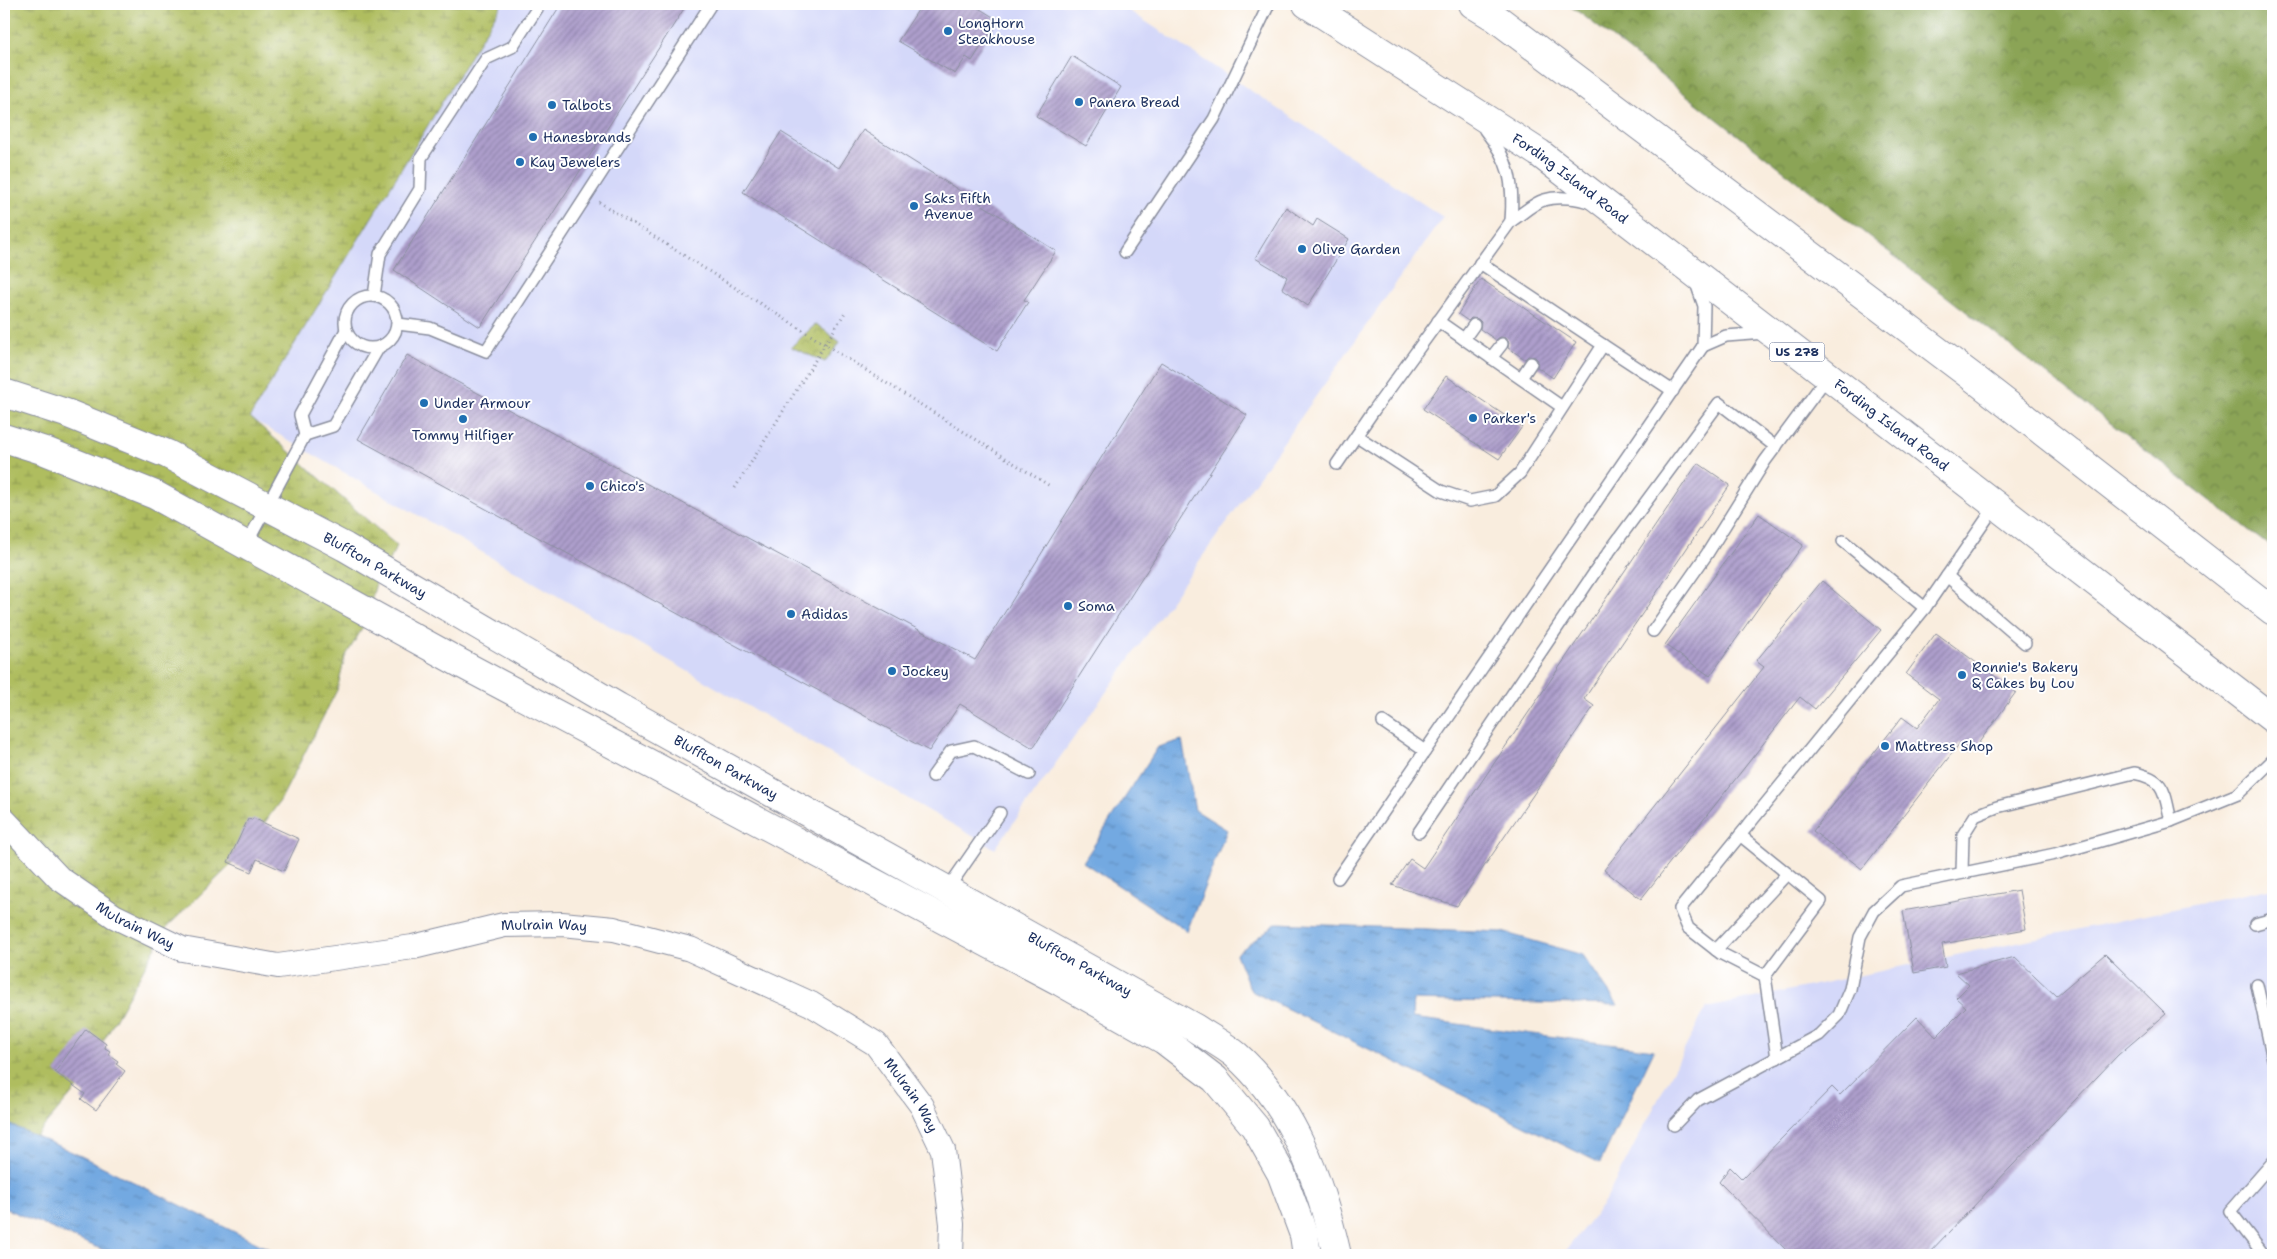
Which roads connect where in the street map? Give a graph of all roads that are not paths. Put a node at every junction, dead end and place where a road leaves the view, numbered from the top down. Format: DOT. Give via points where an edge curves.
graph roads {
  1 [pos="540,4"];
  2 [pos="711,4"];
  3 [pos="1269,4"];
  4 [pos="1307,4"];
  5 [pos="1473,4"];
  6 [pos="1466,106"];
  7 [pos="1621,216"];
  8 [pos="1511,221"];
  9 [pos="1125,252"];
  10 [pos="1480,263"];
  11 [pos="1692,271"];
  12 [pos="1505,280"];
  13 [pos="1498,290"];
  14 [pos="374,296"];
  15 [pos="1533,298"];
  16 [pos="1526,309"];
  17 [pos="1562,317"];
  18 [pos="1438,321"];
  19 [pos="398,324"];
  20 [pos="1474,325"];
  21 [pos="1555,328"];
  22 [pos="346,330"];
  23 [pos="1773,334"];
  24 [pos="1464,339"];
  25 [pos="1502,344"];
  26 [pos="1603,345"];
  27 [pos="1703,346"];
  28 [pos="380,347"];
  29 [pos="1492,358"];
  30 [pos="1531,363"];
  31 [pos="1828,376"];
  32 [pos="1521,378"];
  33 [pos="1673,391"];
  34 [pos="4,393"];
  35 [pos="1562,407"];
  36 [pos="305,435"];
  37 [pos="1357,436"];
  38 [pos="4,438"];
  39 [pos="1776,447"];
  40 [pos="1337,464"];
  41 [pos="1996,505"];
  42 [pos="266,506"];
  43 [pos="1843,541"];
  44 [pos="246,545"];
  45 [pos="1947,576"];
  46 [pos="1925,608"];
  47 [pos="2273,611"];
  48 [pos="1653,631"];
  49 [pos="2025,643"];
  50 [pos="2227,683"];
  51 [pos="2273,710"];
  52 [pos="2273,718"];
  53 [pos="1384,722"];
  54 [pos="1425,751"];
  55 [pos="2273,760"];
  56 [pos="1029,774"];
  57 [pos="933,776"];
  58 [pos="1000,813"];
  59 [pos="4,820"];
  60 [pos="2171,821"];
  61 [pos="1420,832"];
  62 [pos="1740,835"];
  63 [pos="1962,873"];
  64 [pos="1787,874"];
  65 [pos="1338,878"];
  66 [pos="946,891"];
  67 [pos="2273,919"];
  68 [pos="2255,924"];
  69 [pos="1716,950"];
  70 [pos="1765,976"];
  71 [pos="2257,985"];
  72 [pos="1777,1058"];
  73 [pos="2273,1059"];
  74 [pos="1674,1125"];
  75 [pos="2273,1162"];
  76 [pos="950,1255"];
  77 [pos="1307,1255"];
  78 [pos="1337,1255"];
  79 [pos="2264,1255"];
  1 -- 14 [label="lane" via="512,47 486,59 421,158 420,188 380,254"];
  2 -- 19 [label="lane" via="486,351 430,328"];
  3 -- 9 [label="lane" via="1214,119"];
  4 -- 6 [label="main road, Fording Island Road / US 278"];
  5 -- 47 [label="main road" via="1496,18 1975,379"];
  6 -- 7 [label="main road, Fording Island Road / US 278" via="1539,153"];
  6 -- 8 [label="lane" via="1500,148 1510,174 1513,195"];
  7 -- 8 [label="lane" via="1584,201 1562,199 1543,200"];
  7 -- 11 [label="main road, Fording Island Road / US 278"];
  8 -- 10 [label="lane"];
  10 -- 12 [label="lane"];
  10 -- 18 [label="lane"];
  11 -- 23 [label="main road, Fording Island Road / US 278"];
  11 -- 27 [label="lane" via="1704,306"];
  12 -- 13 [label="lane"];
  12 -- 15 [label="lane"];
  14 -- 19 [label="lane" via="392,305"];
  14 -- 22 [label="lane" via="364,297 351,306 345,320"];
  15 -- 16 [label="lane"];
  15 -- 17 [label="lane"];
  17 -- 21 [label="lane"];
  17 -- 26 [label="lane"];
  18 -- 24 [label="lane"];
  18 -- 37 [label="lane"];
  19 -- 28 [label="lane" via="389,342"];
  20 -- 24 [label="lane"];
  22 -- 28 [label="lane" via="359,346 369,349"];
  22 -- 36 [label="lane" via="300,414"];
  23 -- 27 [label="lane" via="1726,336"];
  23 -- 31 [label="main road, Fording Island Road / US 278"];
  24 -- 29 [label="lane"];
  25 -- 29 [label="lane"];
  26 -- 33 [label="lane"];
  26 -- 35 [label="lane"];
  27 -- 33 [label="lane"];
  28 -- 36 [label="lane" via="333,426"];
  29 -- 32 [label="lane"];
  30 -- 32 [label="lane"];
  31 -- 39 [label="lane"];
  31 -- 41 [label="main road, Fording Island Road / US 278"];
  32 -- 35 [label="lane"];
  33 -- 54 [label="lane"];
  34 -- 42 [label="main road, Bluffton Parkway" via="66,412 167,454"];
  35 -- 37 [label="lane" via="1520,473 1495,496 1470,501 1442,491"];
  36 -- 42 [label="lane"];
  37 -- 40 [label="lane"];
  38 -- 44 [label="main road, Bluffton Parkway" via="154,495"];
  39 -- 48 [label="lane"];
  39 -- 61 [label="lane" via="1719,403 1603,560"];
  41 -- 45 [label="lane"];
  41 -- 50 [label="main road, Fording Island Road / US 278"];
  42 -- 44 [label="lane"];
  42 -- 66 [label="main road, Bluffton Parkway" via="345,547"];
  43 -- 46 [label="lane"];
  44 -- 77 [label="main road, Bluffton Parkway" via="460,664 1061,982 1164,1040 1215,1078 1255,1127 1280,1173 1304,1235"];
  45 -- 46 [label="lane"];
  45 -- 49 [label="lane"];
  46 -- 62 [label="lane"];
  50 -- 51 [label="main road"];
  50 -- 52 [label="main road, Fording Island Road / US 278"];
  53 -- 54 [label="lane"];
  54 -- 65 [label="lane"];
  55 -- 60 [label="lane" via="2238,794"];
  56 -- 57 [label="lane" via="974,746 951,751"];
  58 -- 66 [label="lane"];
  59 -- 76 [label="street, Mulrain Way" via="59,878 114,916 182,949 278,966 413,947 504,925 562,924 614,929 690,949 802,1000 876,1044 922,1106 943,1150 952,1224"];
  60 -- 63 [label="lane" via="2055,854"];
  60 -- 63 [label="lane" via="2163,789 2150,776 2134,773 1997,807 1975,816 1963,835"];
  62 -- 64 [label="lane"];
  62 -- 69 [label="lane" via="1680,909 1688,928"];
  63 -- 72 [label="lane" via="1901,886 1874,911 1860,937 1850,989 1839,1015 1819,1035"];
  64 -- 69 [label="lane"];
  64 -- 70 [label="lane" via="1820,901"];
  66 -- 78 [label="main road, Bluffton Parkway" via="1195,1028 1235,1054 1265,1084 1294,1128 1326,1205"];
  67 -- 68 [label="lane"];
  69 -- 70 [label="lane"];
  70 -- 72 [label="lane"];
  71 -- 73 [label="lane"];
  72 -- 74 [label="lane" via="1698,1100"];
  75 -- 79 [label="lane" via="2230,1211"];
}
